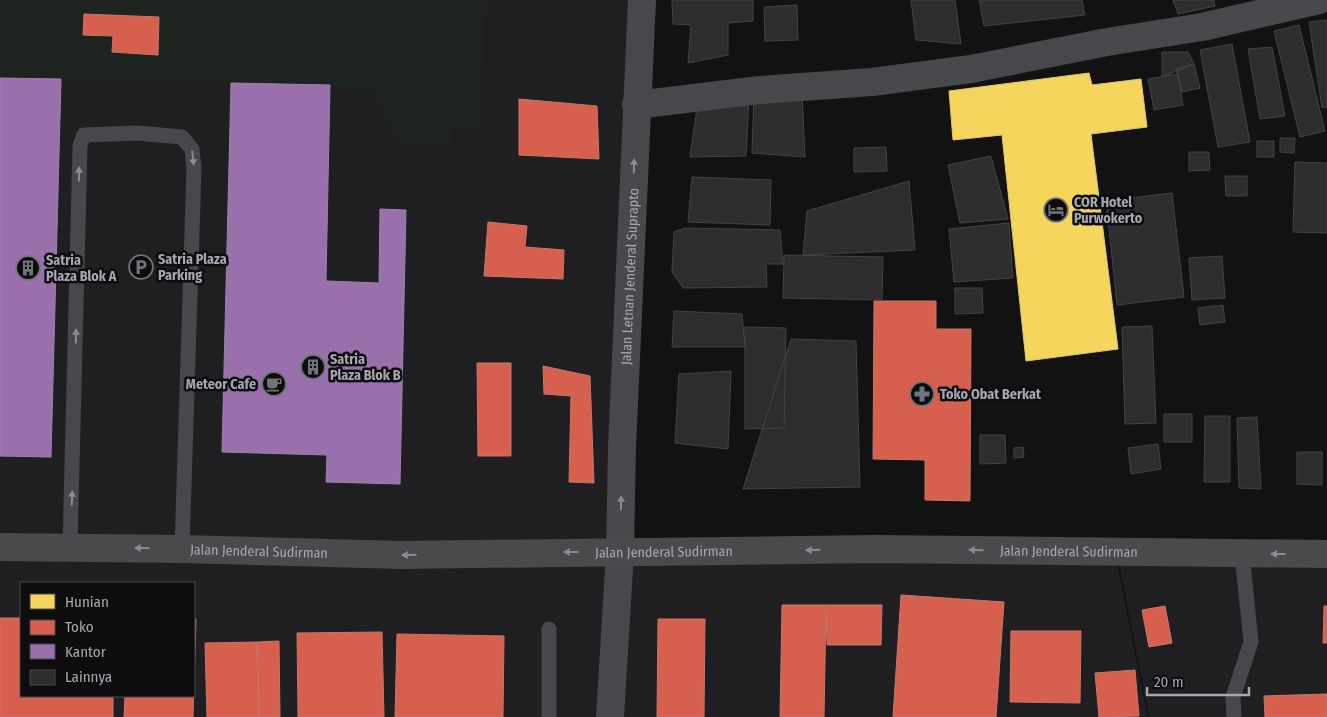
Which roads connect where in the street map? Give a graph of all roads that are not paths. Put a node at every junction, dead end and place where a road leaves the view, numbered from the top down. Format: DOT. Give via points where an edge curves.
graph roads {
  1 [pos="642,0"];
  2 [pos="1319,0"];
  3 [pos="1248,8"];
  4 [pos="636,105"];
  5 [pos="0,547"];
  6 [pos="70,547"];
  7 [pos="182,549"];
  8 [pos="620,552"];
  9 [pos="1242,554"];
  10 [pos="1327,554"];
  11 [pos="550,629"];
  12 [pos="550,717"];
  13 [pos="610,717"];
  14 [pos="1234,717"];
  1 -- 4 [label="street, Jalan Letnan Jenderal Suprapto"];
  2 -- 3 [label="street"];
  3 -- 4 [label="street" via="971,69"];
  8 -- 4 [label="street, Jalan Letnan Jenderal Suprapto, one-way"];
  5 -- 6 [label="main road, Jalan Jenderal Sudirman"];
  7 -- 6 [label="main road, Jalan Jenderal Sudirman, one-way"];
  6 -- 7 [label="lane, one-way" via="80,146 84,135 137,133 182,137 192,150"];
  8 -- 7 [label="main road, Jalan Jenderal Sudirman, one-way" via="401,555"];
  9 -- 8 [label="main road, Jalan Jenderal Sudirman, one-way" via="875,549"];
  8 -- 13 [label="street, Jalan Letnan Jenderal Suprapto"];
  10 -- 9 [label="main road, Jalan Jenderal Sudirman, one-way"];
  9 -- 14 [label="lane" via="1251,642 1233,697"];
  11 -- 12 [label="lane"];
}
